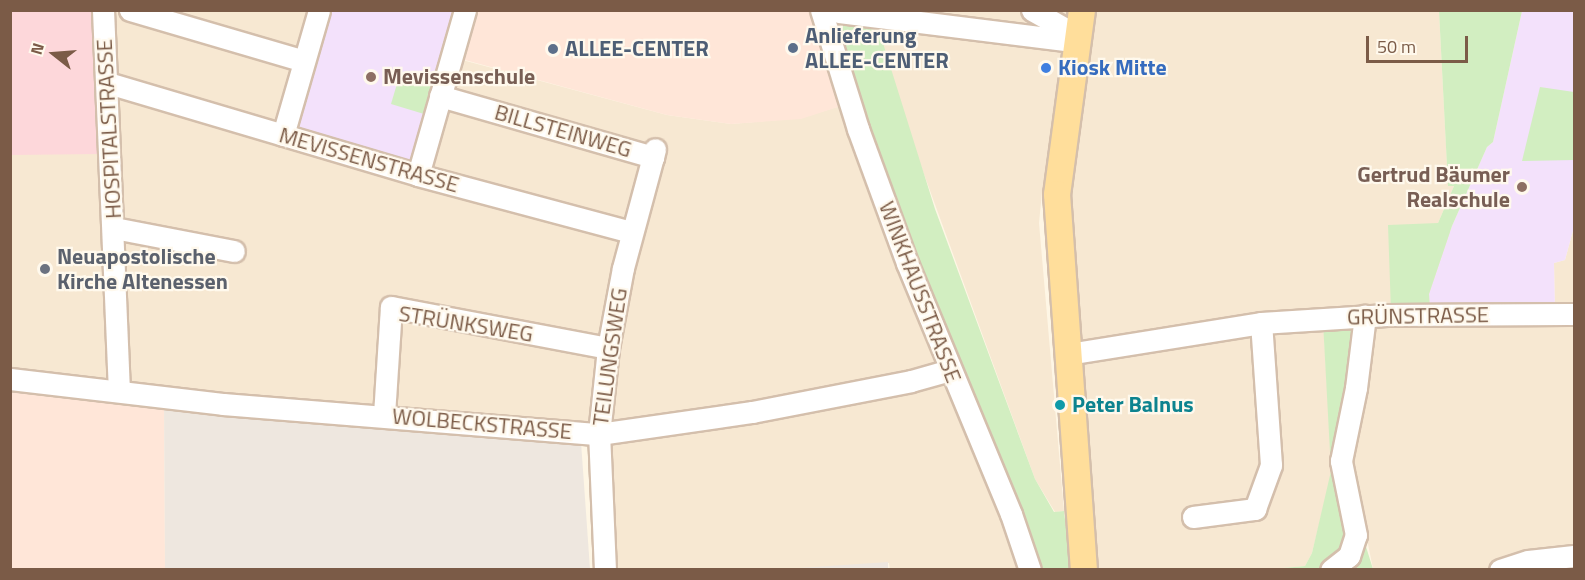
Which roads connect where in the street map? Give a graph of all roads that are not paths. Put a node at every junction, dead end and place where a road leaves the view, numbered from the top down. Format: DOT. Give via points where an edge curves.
graph roads {
  1 [pos="103,10"];
  2 [pos="130,10"];
  3 [pos="318,10"];
  4 [pos="465,10"];
  5 [pos="1032,10"];
  6 [pos="826,11"];
  7 [pos="1077,28"];
  8 [pos="304,61"];
  9 [pos="108,83"];
  10 [pos="440,96"];
  11 [pos="284,135"];
  12 [pos="654,153"];
  13 [pos="418,175"];
  14 [pos="114,228"];
  15 [pos="631,232"];
  16 [pos="234,251"];
  17 [pos="1575,314"];
  18 [pos="1365,316"];
  19 [pos="1261,323"];
  20 [pos="608,348"];
  21 [pos="1068,354"];
  22 [pos="950,370"];
  23 [pos="10,379"];
  24 [pos="119,392"];
  25 [pos="384,415"];
  26 [pos="598,434"];
  27 [pos="1194,517"];
  28 [pos="1575,556"];
  29 [pos="605,570"];
  30 [pos="1030,570"];
  31 [pos="1084,570"];
  32 [pos="1331,570"];
  33 [pos="1500,570"];
  1 -- 9 [label="street, HOSPITALSTRASSE"];
  2 -- 8 [label="street"];
  3 -- 8 [label="street"];
  4 -- 10 [label="street"];
  5 -- 7 [label="street"];
  6 -- 7 [label="street"];
  6 -- 22 [label="street, WINKHAUSSTRASSE" via="858,129"];
  7 -- 21 [label="main road" via="1057,194"];
  8 -- 11 [label="street"];
  9 -- 11 [label="street, MEVISSENSTRASSE"];
  9 -- 14 [label="street, HOSPITALSTRASSE"];
  10 -- 12 [label="street, BILLSTEINWEG"];
  10 -- 13 [label="street"];
  11 -- 13 [label="street, MEVISSENSTRASSE"];
  12 -- 15 [label="street, TEILUNGSWEG"];
  13 -- 15 [label="street, MEVISSENSTRASSE"];
  14 -- 16 [label="street"];
  14 -- 24 [label="street, HOSPITALSTRASSE"];
  15 -- 20 [label="street, TEILUNGSWEG"];
  17 -- 18 [label="street, GRÜNSTRASSE"];
  18 -- 19 [label="street, GRÜNSTRASSE"];
  18 -- 32 [label="street" via="1341,461 1356,541 1349,556"];
  19 -- 21 [label="street, GRÜNSTRASSE"];
  19 -- 27 [label="street" via="1271,465 1255,509"];
  20 -- 25 [label="street, STRÜNKSWEG" via="391,307"];
  20 -- 26 [label="street, TEILUNGSWEG"];
  21 -- 31 [label="main road"];
  22 -- 26 [label="street, WOLBECKSTRASSE" via="752,412"];
  22 -- 30 [label="street, WINKHAUSSTRASSE" via="1011,514"];
  23 -- 24 [label="street, WOLBECKSTRASSE"];
  24 -- 25 [label="street, WOLBECKSTRASSE"];
  25 -- 26 [label="street, WOLBECKSTRASSE"];
  26 -- 29 [label="street, TEILUNGSWEG"];
  28 -- 33 [label="street" via="1528,561"];
}
